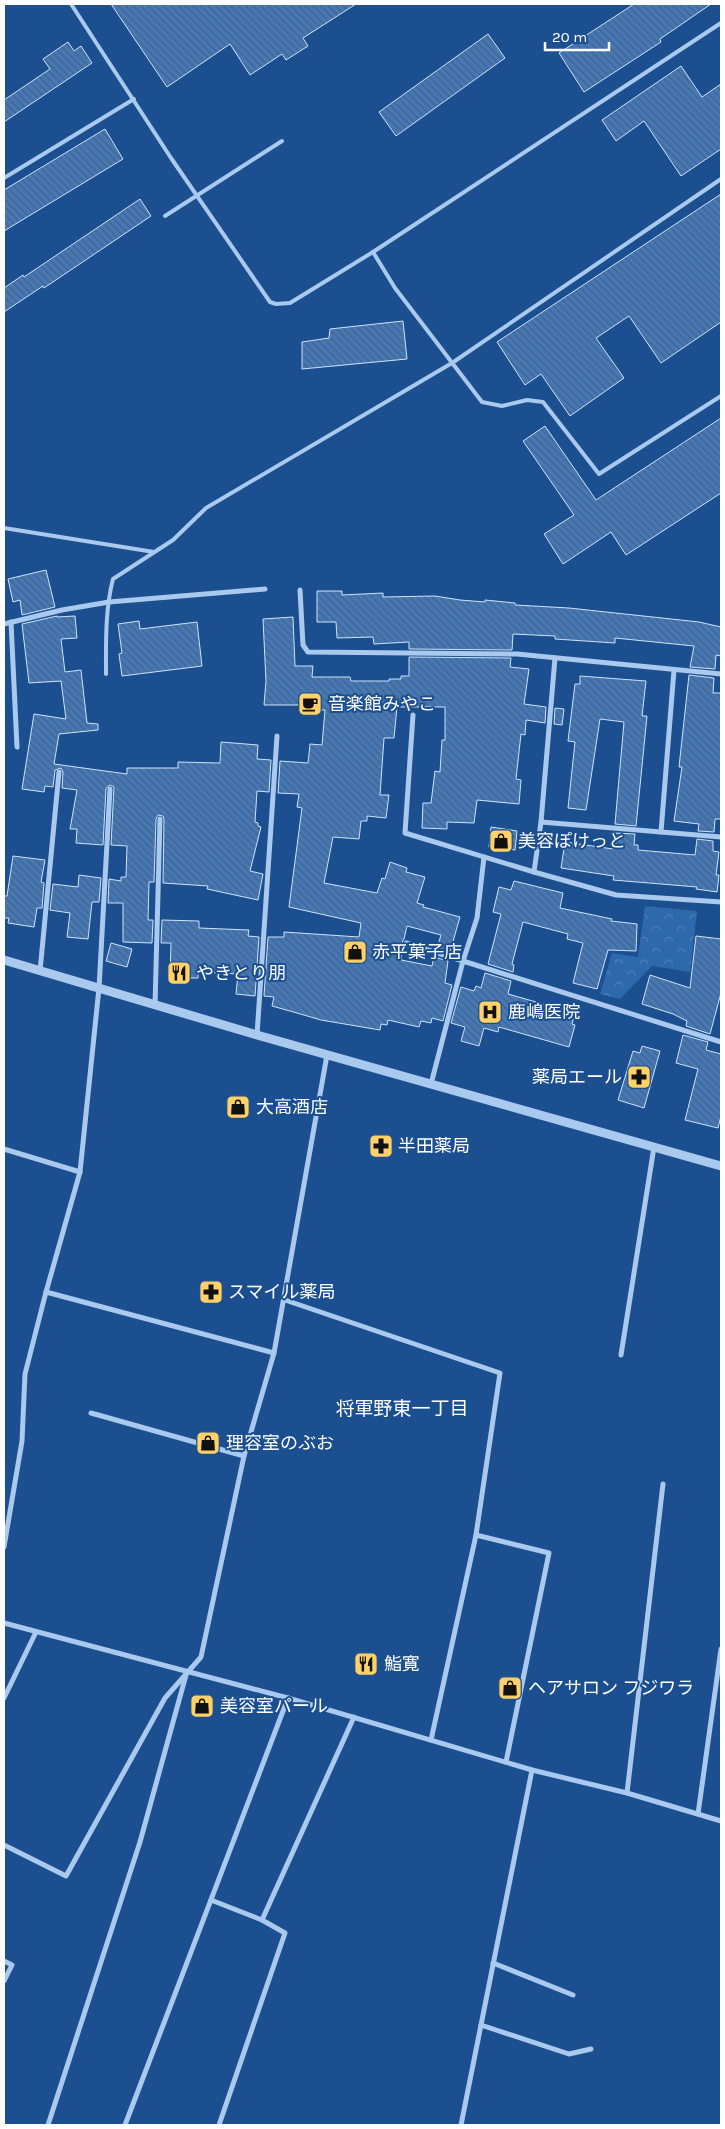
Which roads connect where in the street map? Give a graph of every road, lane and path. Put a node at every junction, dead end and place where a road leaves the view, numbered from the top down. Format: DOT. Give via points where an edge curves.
graph roads {
  1 [pos="71,4"];
  2 [pos="721,23"];
  3 [pos="134,98"];
  4 [pos="282,141"];
  5 [pos="4,178"];
  6 [pos="721,179"];
  7 [pos="198,195"];
  8 [pos="165,216"];
  9 [pos="374,252"];
  10 [pos="452,362"];
  11 [pos="721,396"];
  12 [pos="4,528"];
  13 [pos="154,552"];
  14 [pos="265,589"];
  15 [pos="300,590"];
  16 [pos="109,602"];
  17 [pos="11,622"];
  18 [pos="4,624"];
  19 [pos="555,658"];
  20 [pos="674,670"];
  21 [pos="106,674"];
  22 [pos="721,674"];
  23 [pos="413,715"];
  24 [pos="277,736"];
  25 [pos="17,747"];
  26 [pos="59,772"];
  27 [pos="110,789"];
  28 [pos="160,818"];
  29 [pos="541,822"];
  30 [pos="660,832"];
  31 [pos="721,837"];
  32 [pos="484,857"];
  33 [pos="534,872"];
  34 [pos="721,902"];
  35 [pos="406,943"];
  36 [pos="4,960"];
  37 [pos="463,961"];
  38 [pos="40,971"];
  39 [pos="100,988"];
  40 [pos="155,1005"];
  41 [pos="257,1035"];
  42 [pos="721,1042"];
  43 [pos="327,1055"];
  44 [pos="431,1084"];
  45 [pos="654,1147"];
  46 [pos="4,1149"];
  47 [pos="721,1166"];
  48 [pos="80,1172"];
  49 [pos="46,1292"];
  50 [pos="285,1300"];
  51 [pos="274,1353"];
  52 [pos="621,1355"];
  53 [pos="92,1413"];
  54 [pos="244,1456"];
  55 [pos="663,1484"];
  56 [pos="476,1535"];
  57 [pos="4,1547"];
  58 [pos="4,1623"];
  59 [pos="36,1632"];
  60 [pos="721,1649"];
  61 [pos="187,1672"];
  62 [pos="4,1698"];
  63 [pos="288,1698"];
  64 [pos="354,1717"];
  65 [pos="431,1740"];
  66 [pos="506,1762"];
  67 [pos="532,1770"];
  68 [pos="626,1793"];
  69 [pos="698,1814"];
  70 [pos="721,1821"];
  71 [pos="4,1845"];
  72 [pos="211,1900"];
  73 [pos="262,1920"];
  74 [pos="4,1961"];
  75 [pos="493,1963"];
  76 [pos="4,1982"];
  77 [pos="573,1996"];
  78 [pos="481,2025"];
  79 [pos="591,2049"];
  80 [pos="48,2125"];
  81 [pos="126,2125"];
  82 [pos="219,2125"];
  83 [pos="461,2125"];
  1 -- 3 [label="lane"];
  2 -- 9 [label="lane"];
  3 -- 5 [label="lane"];
  3 -- 7 [label="lane"];
  4 -- 7 [label="lane"];
  6 -- 10 [label="lane"];
  7 -- 8 [label="lane"];
  7 -- 9 [label="lane" via="248,272 270,302 276,304 290,303"];
  9 -- 10 [label="lane" via="395,288"];
  10 -- 11 [label="lane" via="482,402 502,406 527,400 543,402 599,474"];
  10 -- 13 [label="lane" via="206,508 173,540"];
  12 -- 13 [label="lane"];
  13 -- 16 [label="lane" via="113,579"];
  14 -- 16 [label="street"];
  15 -- 19 [label="street" via="303,646 308,652 517,654"];
  16 -- 17 [label="street"];
  16 -- 21 [label="lane"];
  17 -- 18 [label="street"];
  17 -- 25 [label="street"];
  19 -- 20 [label="street"];
  19 -- 29 [label="street"];
  20 -- 22 [label="street"];
  20 -- 30 [label="street"];
  23 -- 32 [label="street" via="405,833"];
  24 -- 41 [label="street"];
  26 -- 38 [label="street"];
  27 -- 39 [label="street"];
  28 -- 40 [label="street"];
  29 -- 30 [label="street"];
  29 -- 33 [label="street"];
  30 -- 31 [label="street"];
  32 -- 33 [label="street"];
  32 -- 37 [label="street" via="477,918"];
  33 -- 34 [label="street" via="616,895"];
  35 -- 37 [label="street"];
  36 -- 38 [label="street"];
  37 -- 42 [label="street"];
  37 -- 44 [label="street"];
  38 -- 39 [label="street"];
  39 -- 40 [label="street"];
  39 -- 48 [label="street"];
  40 -- 41 [label="street"];
  41 -- 43 [label="street"];
  43 -- 44 [label="street"];
  43 -- 50 [label="street"];
  44 -- 45 [label="street"];
  45 -- 47 [label="street"];
  45 -- 52 [label="street"];
  46 -- 48 [label="street"];
  48 -- 49 [label="street"];
  49 -- 51 [label="street"];
  49 -- 57 [label="street" via="25,1374 22,1441"];
  50 -- 51 [label="street"];
  50 -- 56 [label="street" via="500,1373"];
  51 -- 54 [label="street"];
  53 -- 54 [label="street"];
  54 -- 61 [label="street" via="201,1657"];
  55 -- 68 [label="street"];
  56 -- 65 [label="street"];
  56 -- 66 [label="street" via="549,1553"];
  58 -- 59 [label="street"];
  59 -- 61 [label="street"];
  59 -- 62 [label="street"];
  60 -- 69 [label="street"];
  61 -- 63 [label="street"];
  61 -- 71 [label="street" via="165,1698 66,1876"];
  61 -- 80 [label="street" via="140,1842"];
  63 -- 64 [label="street"];
  63 -- 72 [label="street"];
  64 -- 65 [label="street"];
  64 -- 73 [label="street"];
  65 -- 66 [label="street"];
  66 -- 67 [label="street"];
  67 -- 68 [label="street"];
  67 -- 75 [label="street"];
  68 -- 69 [label="street"];
  69 -- 70 [label="street"];
  72 -- 73 [label="street"];
  72 -- 81 [label="street"];
  73 -- 82 [label="street" via="285,1933"];
  74 -- 76 [label="street" via="12,1965"];
  75 -- 77 [label="street"];
  75 -- 78 [label="street"];
  78 -- 79 [label="street" via="570,2054"];
  78 -- 83 [label="street"];
}
